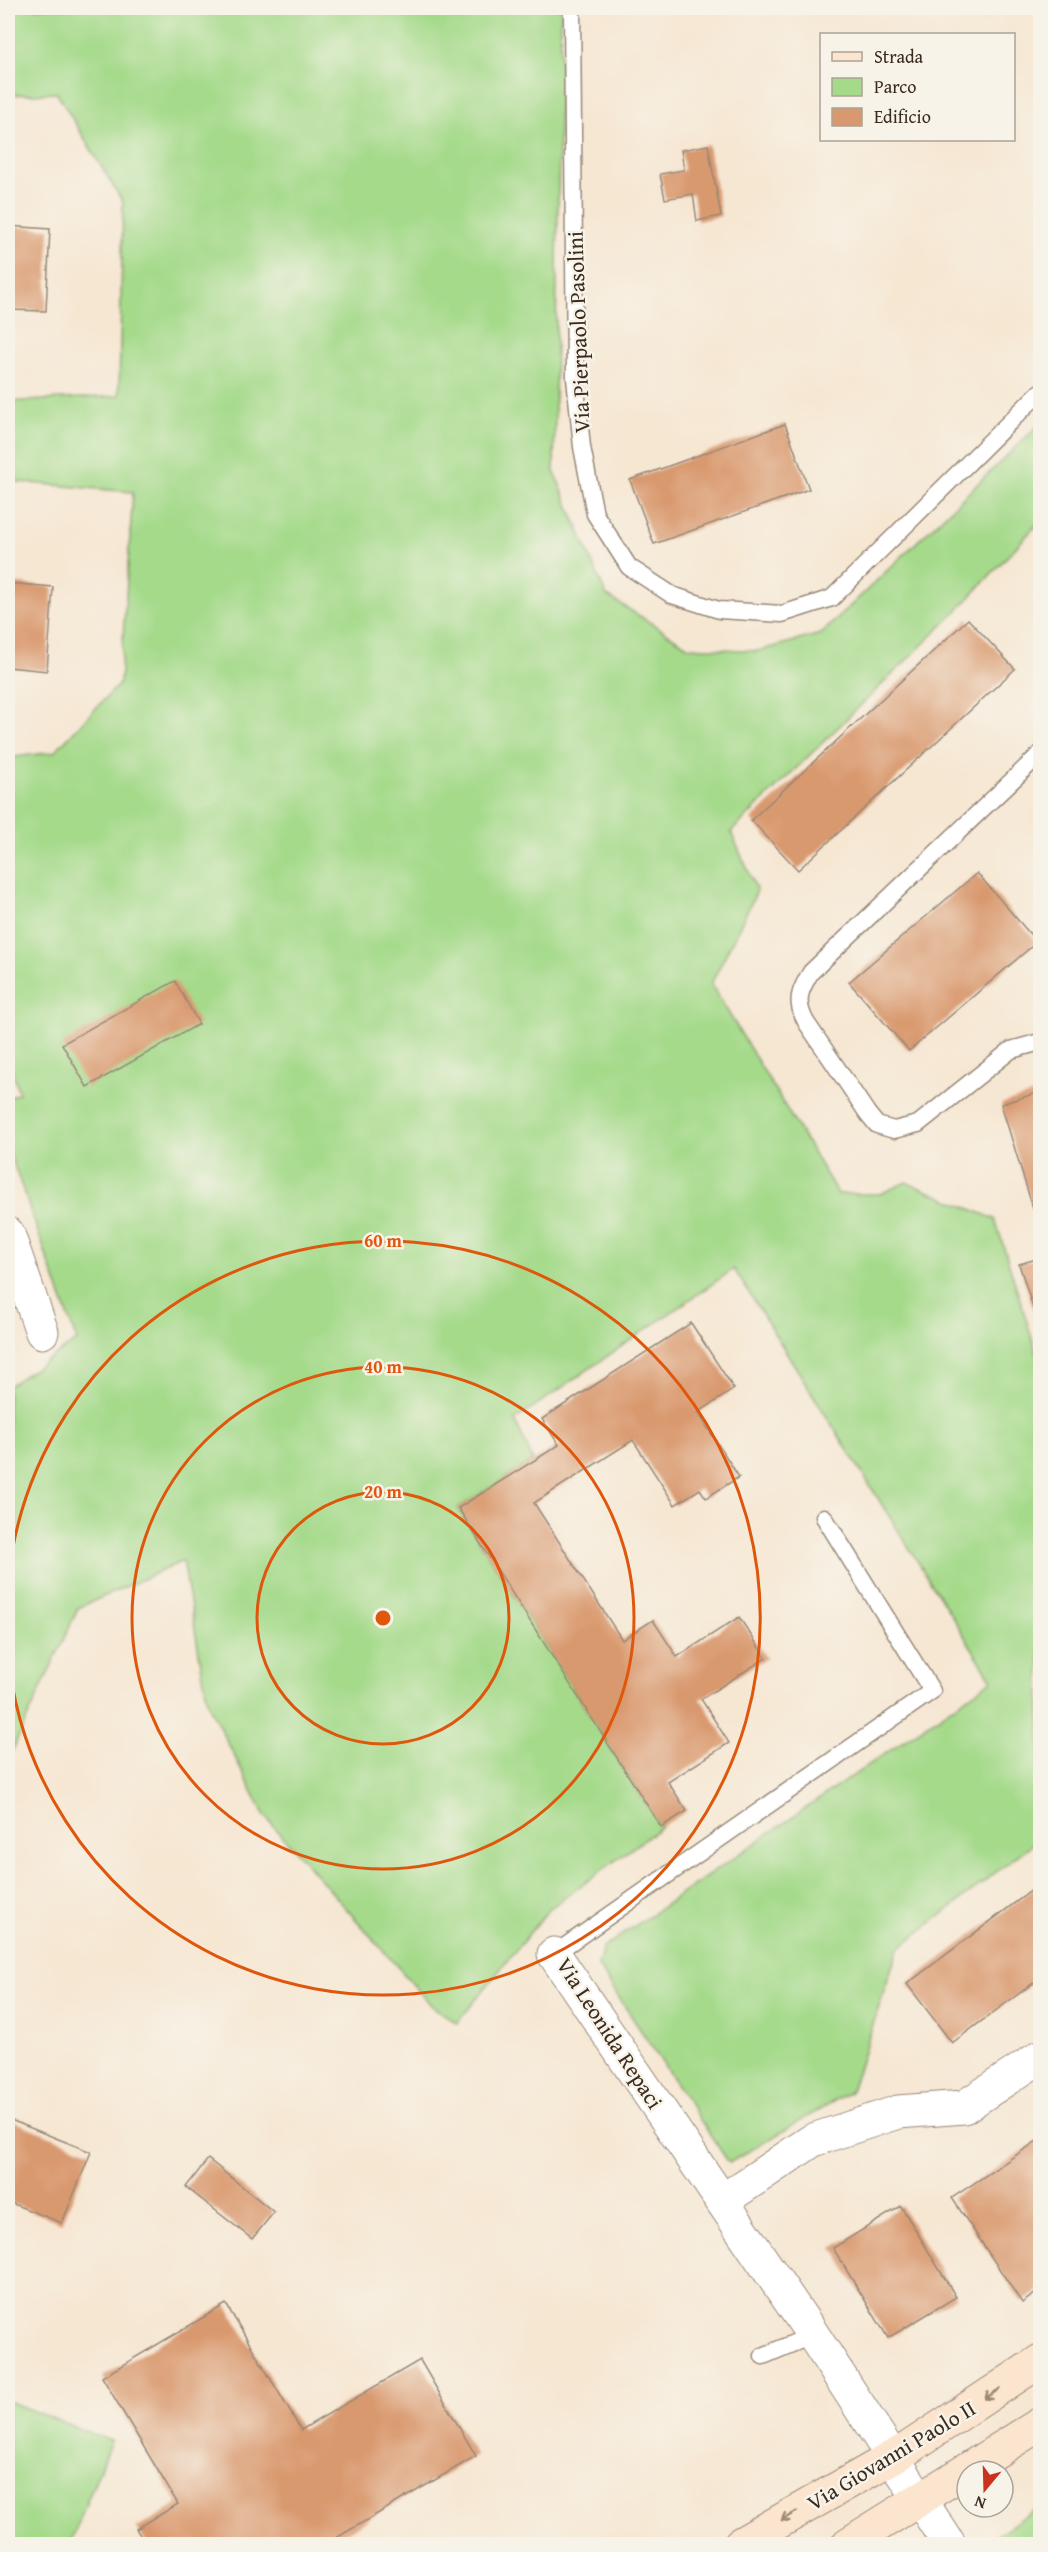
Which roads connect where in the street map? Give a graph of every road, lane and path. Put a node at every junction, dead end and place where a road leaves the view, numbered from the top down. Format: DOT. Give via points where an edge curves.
graph roads {
  1 [pos="572,8"];
  2 [pos="1041,392"];
  3 [pos="1041,754"];
  4 [pos="1041,1042"];
  5 [pos="8,1234"];
  6 [pos="42,1332"];
  7 [pos="824,1517"];
  8 [pos="554,1954"];
  9 [pos="1041,2057"];
  10 [pos="722,2201"];
  11 [pos="813,2335"];
  12 [pos="763,2356"];
  13 [pos="1041,2361"];
  14 [pos="1041,2424"];
  15 [pos="892,2457"];
  16 [pos="919,2499"];
  17 [pos="740,2544"];
  18 [pos="848,2544"];
  19 [pos="949,2544"];
  1 -- 2 [label="lane, Via Pierpaolo Pasolini" via="575,378 582,447 595,514 629,567 672,595 719,610 782,614 832,598"];
  3 -- 4 [label="lane" via="812,972 798,995 799,1009 806,1022 868,1114 877,1125 894,1130 918,1124 1011,1050"];
  5 -- 6 [label="street"];
  7 -- 8 [label="lane, Via Leonida Repaci" via="932,1691"];
  8 -- 10 [label="street, Via Leonida Repaci"];
  9 -- 10 [label="street" via="964,2107 898,2112 813,2140"];
  10 -- 11 [label="street, Via Leonida Repaci"];
  11 -- 12 [label="lane"];
  11 -- 15 [label="street, Via Leonida Repaci"];
  13 -- 15 [label="street, Via Giovanni Paolo II, one-way"];
  14 -- 16 [label="street"];
  15 -- 16 [label="street, Via Leonida Repaci"];
  15 -- 17 [label="street, Via Giovanni Paolo II, one-way"];
  16 -- 18 [label="street"];
  16 -- 19 [label="street, Via Leonida Repaci"];
}
